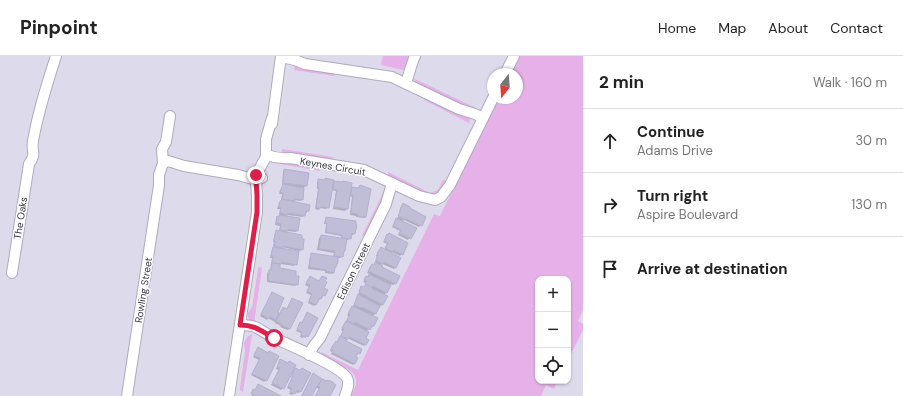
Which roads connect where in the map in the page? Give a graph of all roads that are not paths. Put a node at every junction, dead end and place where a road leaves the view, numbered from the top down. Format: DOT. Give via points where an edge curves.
graph roads {
  1 [pos="56,56"];
  2 [pos="514,56"];
  3 [pos="281,59"];
  4 [pos="413,60"];
  5 [pos="508,68"];
  6 [pos="403,81"];
  7 [pos="490,104"];
  8 [pos="170,116"];
  9 [pos="482,120"];
  10 [pos="271,155"];
  11 [pos="166,163"];
  12 [pos="258,178"];
  13 [pos="395,184"];
  14 [pos="12,273"];
  15 [pos="239,328"];
  16 [pos="311,356"];
  17 [pos="127,396"];
  18 [pos="229,396"];
  19 [pos="347,396"];
  1 -- 14 [label="street, The Oaks" via="31,148 27,153 29,164"];
  2 -- 5 [label="street"];
  3 -- 6 [label="street" via="294,64 389,76"];
  3 -- 10 [label="street" via="272,118 266,139"];
  4 -- 6 [label="street" via="409,74"];
  6 -- 9 [label="street" via="472,118"];
  7 -- 9 [label="street, Keynes Circuit"];
  8 -- 11 [label="street, Rowling Street" via="166,142 162,149"];
  9 -- 13 [label="street, Keynes Circuit" via="444,200 432,204"];
  10 -- 12 [label="street" via="265,160"];
  10 -- 13 [label="street, Keynes Circuit" via="280,159 290,158 364,170"];
  11 -- 12 [label="street"];
  11 -- 17 [label="street, Rowling Street" via="158,175 159,185"];
  12 -- 15 [label="street" via="257,209"];
  13 -- 16 [label="street, Edison Street" via="320,338 318,349"];
  15 -- 16 [label="street" via="264,333"];
  15 -- 18 [label="street"];
  16 -- 19 [label="street" via="335,367 345,375 348,379"];
}
